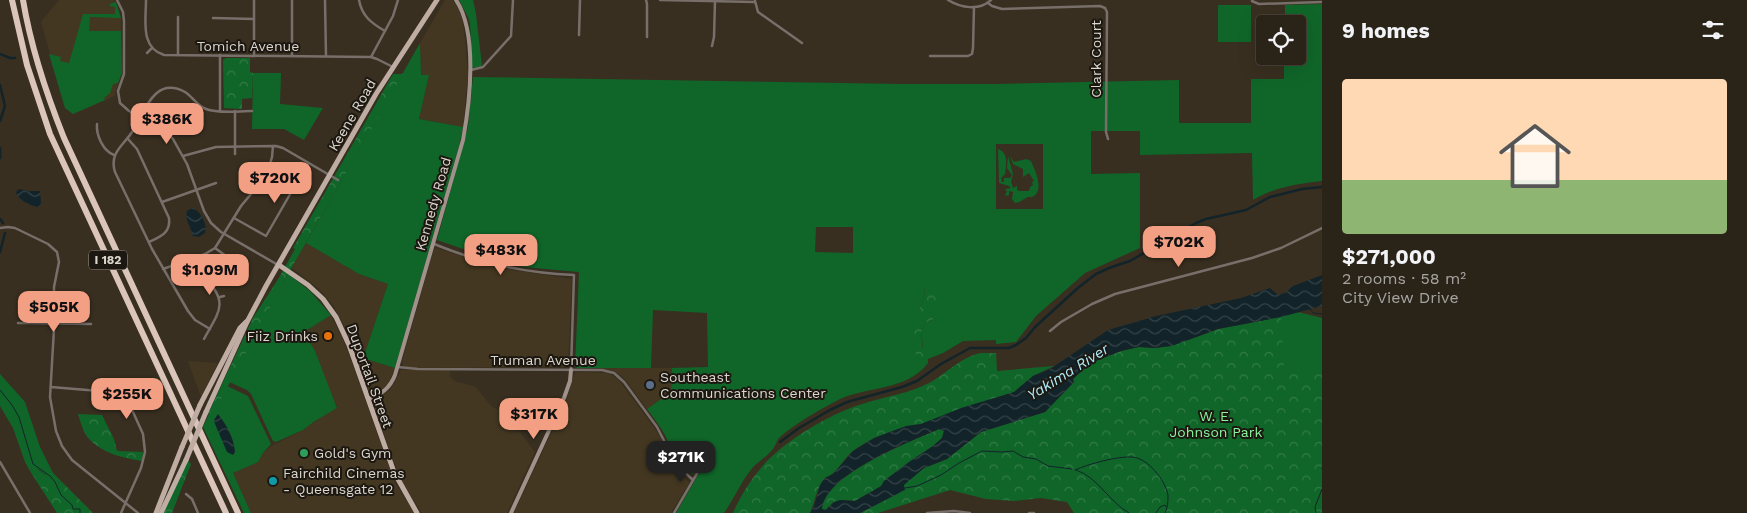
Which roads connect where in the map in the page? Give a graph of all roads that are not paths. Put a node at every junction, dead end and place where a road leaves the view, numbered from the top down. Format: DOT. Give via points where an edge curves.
graph roads {
  1 [pos="12,0"];
  2 [pos="23,0"];
  3 [pos="117,0"];
  4 [pos="146,0"];
  5 [pos="254,0"];
  6 [pos="292,0"];
  7 [pos="325,0"];
  8 [pos="359,0"];
  9 [pos="398,0"];
  10 [pos="437,0"];
  11 [pos="456,0"];
  12 [pos="513,0"];
  13 [pos="580,0"];
  14 [pos="646,0"];
  15 [pos="660,0"];
  16 [pos="948,0"];
  17 [pos="715,1"];
  18 [pos="755,1"];
  19 [pos="989,1"];
  20 [pos="1252,2"];
  21 [pos="1322,2"];
  22 [pos="974,7"];
  23 [pos="178,17"];
  24 [pos="213,18"];
  25 [pos="254,19"];
  26 [pos="385,31"];
  27 [pos="579,35"];
  28 [pos="647,37"];
  29 [pos="802,42"];
  30 [pos="712,46"];
  31 [pos="152,48"];
  32 [pos="148,53"];
  33 [pos="178,55"];
  34 [pos="220,55"];
  35 [pos="254,56"];
  36 [pos="292,56"];
  37 [pos="326,56"];
  38 [pos="930,56"];
  39 [pos="371,57"];
  40 [pos="393,67"];
  41 [pos="470,70"];
  42 [pos="220,111"];
  43 [pos="235,111"];
  44 [pos="252,111"];
  45 [pos="140,117"];
  46 [pos="97,124"];
  47 [pos="174,125"];
  48 [pos="168,133"];
  49 [pos="128,138"];
  50 [pos="1108,139"];
  51 [pos="235,146"];
  52 [pos="273,146"];
  53 [pos="234,154"];
  54 [pos="114,155"];
  55 [pos="183,156"];
  56 [pos="308,163"];
  57 [pos="330,175"];
  58 [pos="338,180"];
  59 [pos="216,183"];
  60 [pos="196,190"];
  61 [pos="162,202"];
  62 [pos="234,218"];
  63 [pos="0,228"];
  64 [pos="1322,228"];
  65 [pos="225,234"];
  66 [pos="148,242"];
  67 [pos="434,244"];
  68 [pos="215,248"];
  69 [pos="192,259"];
  70 [pos="278,265"];
  71 [pos="241,267"];
  72 [pos="163,269"];
  73 [pos="224,296"];
  74 [pos="220,297"];
  75 [pos="246,322"];
  76 [pos="18,323"];
  77 [pos="54,324"];
  78 [pos="91,324"];
  79 [pos="210,329"];
  80 [pos="1050,331"];
  81 [pos="204,340"];
  82 [pos="398,367"];
  83 [pos="218,369"];
  84 [pos="570,370"];
  85 [pos="51,387"];
  86 [pos="217,388"];
  87 [pos="368,399"];
  88 [pos="0,462"];
  89 [pos="704,465"];
  90 [pos="693,480"];
  91 [pos="186,494"];
  92 [pos="126,505"];
  93 [pos="30,513"];
  94 [pos="121,513"];
  95 [pos="138,513"];
  96 [pos="156,513"];
  97 [pos="161,513"];
  98 [pos="198,513"];
  99 [pos="226,513"];
  100 [pos="239,513"];
  101 [pos="417,513"];
  102 [pos="511,513"];
  103 [pos="674,513"];
  104 [pos="927,513"];
  105 [pos="970,513"];
  106 [pos="1029,513"];
  107 [pos="1034,513"];
  1 -- 99 [label="highway, I 182" via="27,65 50,134"];
  2 -- 100 [label="highway, I 182" via="37,62 64,138"];
  3 -- 45 [label="street" via="124,21 124,74 118,98 126,109"];
  4 -- 31 [label="street" via="146,35"];
  5 -- 25 [label="street"];
  6 -- 36 [label="street"];
  7 -- 37 [label="street"];
  8 -- 26 [label="street" via="368,20"];
  9 -- 26 [label="street"];
  10 -- 40 [label="main road, Keene Road"];
  11 -- 41 [label="street, Kennedy Road" via="465,21"];
  12 -- 41 [label="street" via="511,36 483,67"];
  13 -- 27 [label="street"];
  14 -- 28 [label="street"];
  15 -- 17 [label="street"];
  16 -- 22 [label="street"];
  17 -- 18 [label="street"];
  17 -- 30 [label="street"];
  18 -- 29 [label="street" via="758,12"];
  19 -- 22 [label="street"];
  19 -- 50 [label="street, Clark Court" via="995,8 1010,9 1105,8"];
  20 -- 21 [label="street"];
  22 -- 38 [label="street" via="972,54"];
  23 -- 33 [label="street"];
  24 -- 25 [label="street"];
  25 -- 35 [label="street"];
  26 -- 39 [label="street"];
  31 -- 32 [label="street"];
  31 -- 33 [label="street, Tomich Avenue" via="164,55"];
  33 -- 34 [label="street, Tomich Avenue"];
  34 -- 35 [label="street, Tomich Avenue"];
  34 -- 42 [label="street"];
  35 -- 36 [label="street, Tomich Avenue"];
  36 -- 37 [label="street, Tomich Avenue"];
  37 -- 39 [label="street, Tomich Avenue"];
  39 -- 40 [label="street, Tomich Avenue"];
  40 -- 57 [label="main road, Keene Road"];
  41 -- 67 [label="street, Kennedy Road" via="463,140"];
  42 -- 43 [label="street"];
  42 -- 45 [label="street" via="206,109 187,93 165,89 152,94"];
  43 -- 44 [label="street"];
  43 -- 51 [label="street"];
  45 -- 48 [label="street"];
  45 -- 49 [label="street"];
  46 -- 54 [label="street" via="104,148"];
  47 -- 48 [label="street"];
  48 -- 55 [label="street"];
  49 -- 54 [label="street"];
  49 -- 61 [label="street" via="138,149"];
  51 -- 52 [label="street"];
  51 -- 53 [label="street"];
  51 -- 55 [label="street" via="210,148"];
  52 -- 56 [label="street" via="283,148"];
  52 -- 62 [label="street" via="270,164"];
  54 -- 66 [label="street" via="116,172"];
  55 -- 60 [label="street"];
  56 -- 57 [label="street"];
  56 -- 62 [label="street" via="266,236"];
  57 -- 58 [label="street"];
  57 -- 70 [label="main road, Keene Road"];
  59 -- 60 [label="street"];
  60 -- 61 [label="street"];
  60 -- 65 [label="street" via="207,217"];
  61 -- 66 [label="street" via="169,225 163,235"];
  62 -- 65 [label="street"];
  63 -- 77 [label="street" via="16,228 48,244 56,252 59,262 54,285"];
  64 -- 80 [label="street" via="1252,258 1115,294"];
  65 -- 68 [label="street"];
  65 -- 70 [label="street"];
  66 -- 72 [label="street"];
  67 -- 82 [label="street, Kennedy Road"];
  67 -- 84 [label="street" via="502,267 574,275"];
  68 -- 69 [label="street"];
  68 -- 71 [label="street"];
  69 -- 72 [label="street"];
  69 -- 74 [label="street"];
  70 -- 75 [label="main road, Keene Road"];
  70 -- 87 [label="main road, Duportail Street" via="308,284 332,310 349,345"];
  72 -- 79 [label="street" via="191,316"];
  73 -- 74 [label="street"];
  74 -- 79 [label="street" via="218,312"];
  75 -- 83 [label="main road, Keene Road"];
  75 -- 86 [label="main road, Keene Road"];
  76 -- 77 [label="street"];
  77 -- 78 [label="street"];
  77 -- 85 [label="street"];
  79 -- 81 [label="street"];
  82 -- 84 [label="street, Truman Avenue"];
  82 -- 87 [label="street, Kennedy Road" via="387,389"];
  83 -- 86 [label="main road" via="221,373"];
  83 -- 96 [label="main road, Keene Road, bridge"];
  84 -- 90 [label="street, Truman Avenue" via="606,370 619,376 657,427 676,464"];
  84 -- 102 [label="street" via="564,398"];
  85 -- 92 [label="street" via="55,427 66,453"];
  85 -- 92 [label="street" via="110,392 131,408 143,434 145,452"];
  86 -- 97 [label="main road, Keene Road, bridge"];
  87 -- 101 [label="main road, Duportail Street" via="394,472"];
  88 -- 93 [label="street"];
  89 -- 90 [label="street"];
  90 -- 103 [label="street"];
  91 -- 98 [label="street"];
  92 -- 94 [label="street"];
  92 -- 95 [label="street"];
  104 -- 105 [label="street" via="954,510"];
  106 -- 107 [label="street"];
}
